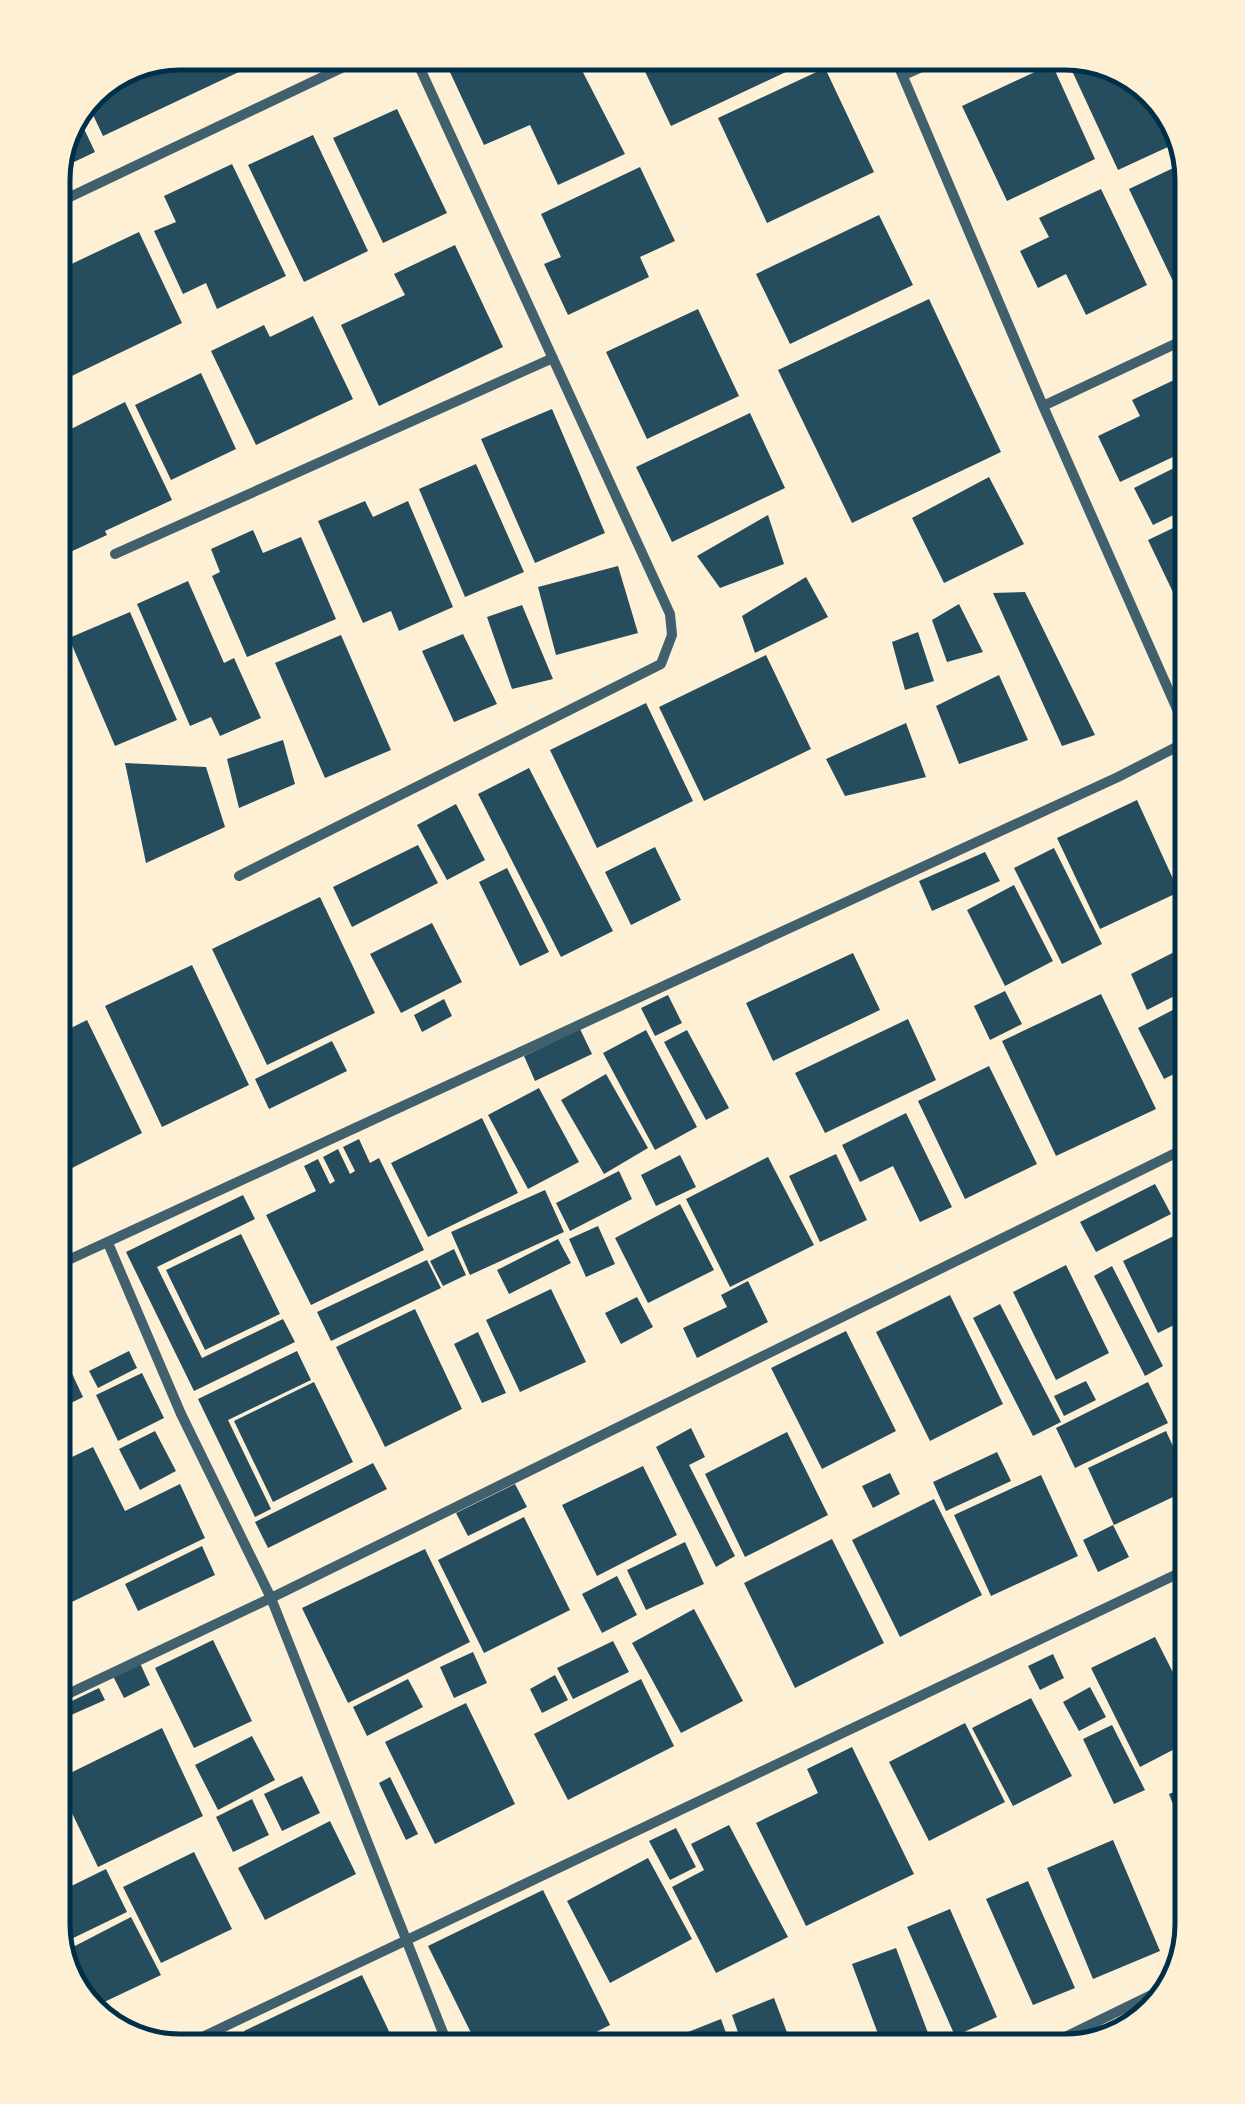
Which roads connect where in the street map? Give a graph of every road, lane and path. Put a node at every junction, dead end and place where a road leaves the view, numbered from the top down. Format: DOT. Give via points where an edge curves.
graph roads {
  1 [pos="336,70"];
  2 [pos="422,70"];
  3 [pos="901,70"];
  4 [pos="917,70"];
  5 [pos="904,76"];
  6 [pos="70,198"];
  7 [pos="1175,344"];
  8 [pos="553,358"];
  9 [pos="1043,406"];
  10 [pos="115,554"];
  11 [pos="1175,703"];
  12 [pos="1175,749"];
  13 [pos="239,876"];
  14 [pos="1175,1153"];
  15 [pos="108,1243"];
  16 [pos="70,1259"];
  17 [pos="1175,1575"];
  18 [pos="271,1598"];
  19 [pos="70,1693"];
  20 [pos="405,1941"];
  21 [pos="1147,1997"];
  22 [pos="1072,2033"];
  23 [pos="209,2034"];
  24 [pos="443,2034"];
  1 -- 6 [label="street"];
  2 -- 8 [label="street"];
  3 -- 5 [label="street"];
  4 -- 5 [label="street"];
  5 -- 9 [label="street"];
  7 -- 9 [label="street"];
  8 -- 10 [label="street"];
  8 -- 13 [label="street" via="670,614 672,635 661,664"];
  9 -- 11 [label="street"];
  12 -- 15 [label="street"];
  14 -- 18 [label="street"];
  15 -- 16 [label="street"];
  15 -- 18 [label="street" via="181,1414"];
  17 -- 20 [label="street"];
  18 -- 19 [label="street"];
  18 -- 20 [label="street"];
  20 -- 23 [label="street"];
  20 -- 24 [label="street"];
  21 -- 22 [label="street"];
}
